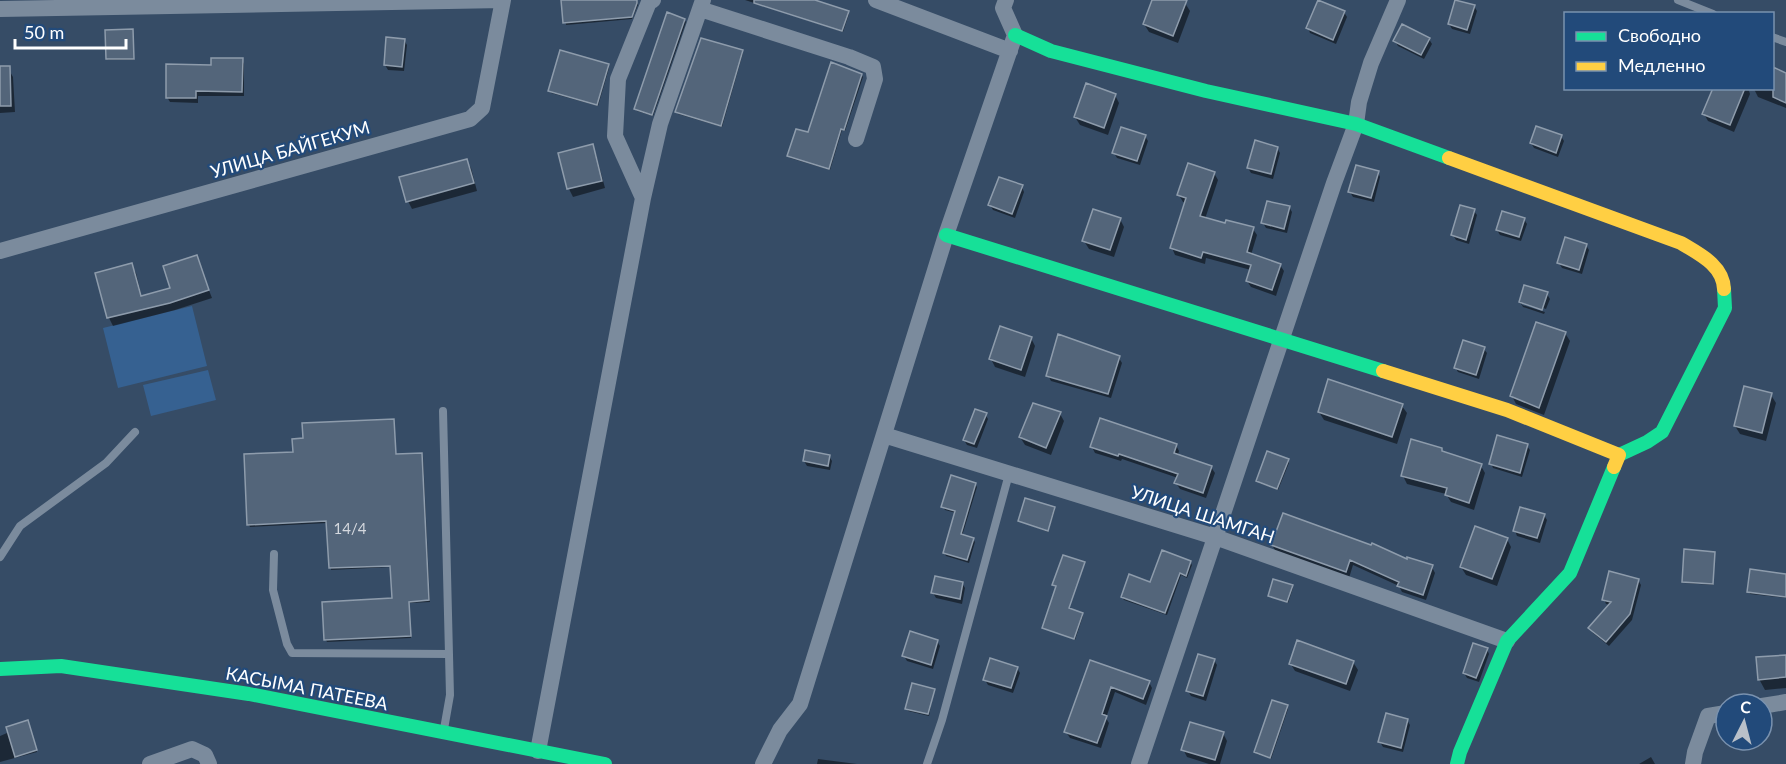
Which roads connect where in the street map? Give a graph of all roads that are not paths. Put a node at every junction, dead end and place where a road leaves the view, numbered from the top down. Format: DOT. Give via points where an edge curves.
graph roads {
  1 [pos="503,0"];
  2 [pos="653,0"];
  3 [pos="876,0"];
  4 [pos="1006,0"];
  5 [pos="1398,0"];
  6 [pos="1678,0"];
  7 [pos="701,4"];
  8 [pos="0,9"];
  9 [pos="1708,12"];
  10 [pos="1015,35"];
  11 [pos="1010,51"];
  12 [pos="1356,124"];
  13 [pos="856,139"];
  14 [pos="643,198"];
  15 [pos="946,236"];
  16 [pos="0,251"];
  17 [pos="1282,339"];
  18 [pos="443,411"];
  19 [pos="135,432"];
  20 [pos="884,435"];
  21 [pos="1618,455"];
  22 [pos="1009,474"];
  23 [pos="1215,537"];
  24 [pos="274,554"];
  25 [pos="0,557"];
  26 [pos="1507,641"];
  27 [pos="449,654"];
  28 [pos="0,669"];
  29 [pos="1714,715"];
  30 [pos="443,732"];
  31 [pos="538,751"];
  32 [pos="150,764"];
  33 [pos="209,764"];
  34 [pos="604,764"];
  35 [pos="763,764"];
  36 [pos="927,764"];
  37 [pos="1139,764"];
  38 [pos="1457,764"];
  39 [pos="1693,764"];
  1 -- 8 [label="street"];
  1 -- 16 [label="street, УЛИЦА БАЙГЕКУМ" via="482,108 470,119"];
  2 -- 14 [label="street" via="618,79 615,136"];
  3 -- 11 [label="street"];
  4 -- 10 [label="street" via="1003,8"];
  5 -- 12 [label="street" via="1371,63"];
  6 -- 9 [label="lane"];
  7 -- 13 [label="street" via="873,67 875,79"];
  7 -- 14 [label="street" via="660,124"];
  10 -- 11 [label="street"];
  10 -- 12 [label="street" via="1051,51"];
  11 -- 15 [label="street"];
  12 -- 17 [label="street"];
  12 -- 21 [label="street" via="1681,243 1710,260 1724,282 1725,308 1662,432"];
  14 -- 31 [label="street"];
  15 -- 17 [label="street"];
  15 -- 20 [label="street"];
  17 -- 21 [label="street" via="1507,410"];
  17 -- 23 [label="street"];
  18 -- 27 [label="lane"];
  19 -- 25 [label="lane" via="106,463 20,526"];
  20 -- 22 [label="street, УЛИЦА ШАМГАН"];
  20 -- 35 [label="street" via="800,704 780,730"];
  21 -- 26 [label="street" via="1570,573"];
  22 -- 23 [label="street, УЛИЦА ШАМГАН"];
  22 -- 36 [label="lane"];
  23 -- 26 [label="street, УЛИЦА ШАМГАН"];
  23 -- 37 [label="street"];
  24 -- 27 [label="lane" via="273,590 292,653"];
  26 -- 38 [label="street"];
  27 -- 30 [label="lane" via="450,695"];
  28 -- 30 [label="street, КАСЫМА ПАТЕЕВА" via="61,666 249,694"];
  29 -- 39 [label="street" via="1708,716"];
  30 -- 31 [label="street, КАСЫМА ПАТЕЕВА"];
  31 -- 34 [label="street, КАСЫМА ПАТЕЕВА"];
  32 -- 33 [label="street" via="192,749 205,755"];
}
